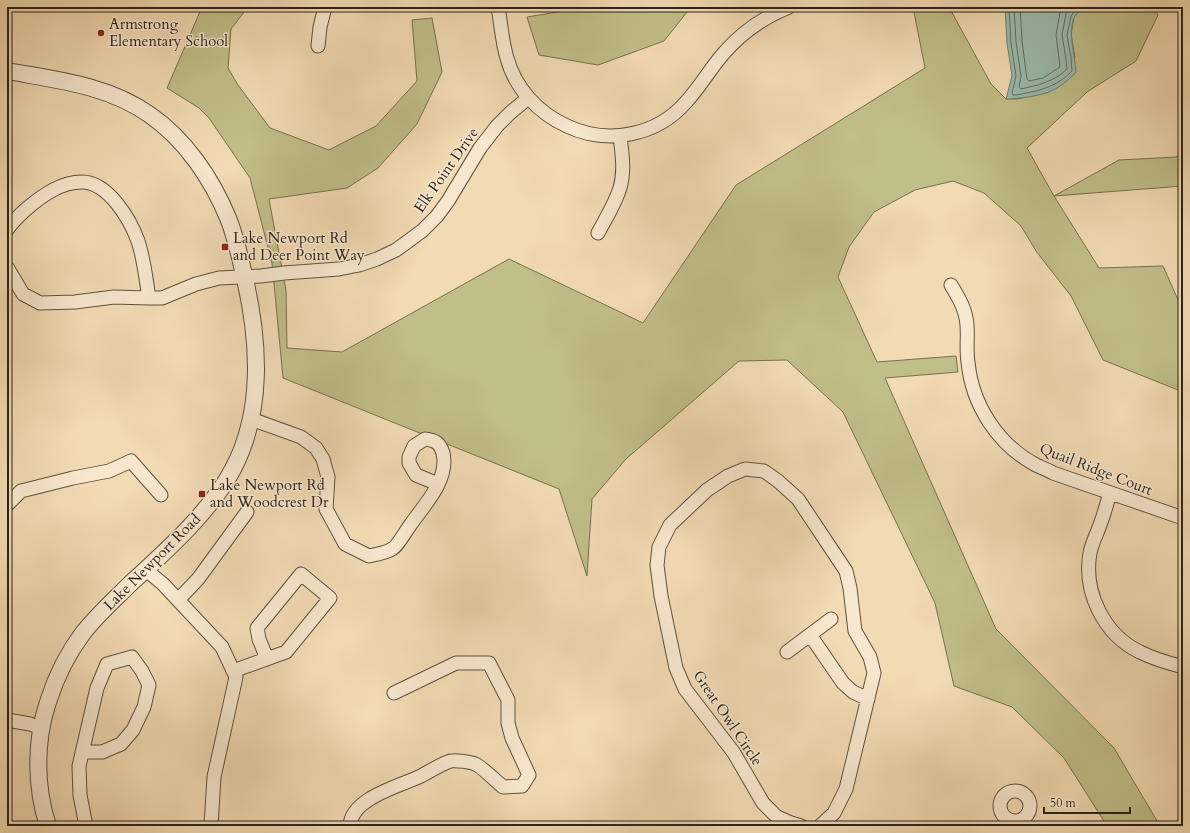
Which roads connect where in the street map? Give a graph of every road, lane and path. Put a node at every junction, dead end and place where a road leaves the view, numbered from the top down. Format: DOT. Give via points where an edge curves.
graph roads {
  1 [pos="325,7"];
  2 [pos="498,7"];
  3 [pos="790,7"];
  4 [pos="318,46"];
  5 [pos="7,71"];
  6 [pos="528,98"];
  7 [pos="620,136"];
  8 [pos="7,230"];
  9 [pos="598,233"];
  10 [pos="7,267"];
  11 [pos="244,277"];
  12 [pos="951,286"];
  13 [pos="148,298"];
  14 [pos="251,419"];
  15 [pos="438,484"];
  16 [pos="1110,493"];
  17 [pos="161,495"];
  18 [pos="7,505"];
  19 [pos="247,512"];
  20 [pos="1183,518"];
  21 [pos="146,570"];
  22 [pos="178,600"];
  23 [pos="831,619"];
  24 [pos="810,635"];
  25 [pos="787,652"];
  26 [pos="268,659"];
  27 [pos="1183,667"];
  28 [pos="233,671"];
  29 [pos="394,693"];
  30 [pos="868,698"];
  31 [pos="7,720"];
  32 [pos="41,728"];
  33 [pos="82,752"];
  34 [pos="1008,823"];
  35 [pos="48,826"];
  36 [pos="86,826"];
  37 [pos="211,826"];
  38 [pos="350,826"];
  39 [pos="801,826"];
  40 [pos="820,826"];
  1 -- 4 [label="street"];
  2 -- 6 [label="street" via="506,57 512,73"];
  3 -- 7 [label="street" via="761,21 741,36 674,114 660,124"];
  5 -- 11 [label="street, Lake Newport Road" via="98,89 152,116 171,132 187,150 218,195 236,242"];
  6 -- 7 [label="street" via="559,123 575,130"];
  6 -- 11 [label="street, Elk Point Drive" via="497,126 480,148 437,216 403,245 377,259 345,268"];
  7 -- 9 [label="street" via="623,174 620,188"];
  8 -- 13 [label="street" via="13,221 45,194 64,184 83,182 98,186 116,202 138,241"];
  10 -- 13 [label="street, Elk Point Drive" via="23,294 40,303 114,297"];
  11 -- 13 [label="street, Elk Point Drive" via="219,278 162,298"];
  11 -- 14 [label="street, Lake Newport Road" via="251,306 255,342 256,377"];
  12 -- 16 [label="street, Quail Ridge Court" via="964,310 969,374 974,393 992,427 1020,455 1036,465"];
  14 -- 15 [label="street" via="301,437 316,448 324,459 328,477 326,509 345,544 368,556 393,549"];
  14 -- 21 [label="street, Lake Newport Road" via="234,468 216,497"];
  16 -- 20 [label="street, Quail Ridge Court"];
  16 -- 27 [label="street" via="1090,554 1089,570 1095,603 1112,630 1127,645 1158,660"];
  17 -- 18 [label="street" via="131,461 109,471 21,491"];
  19 -- 22 [label="street" via="198,579"];
  21 -- 22 [label="street"];
  21 -- 32 [label="street, Lake Newport Road" via="100,614 71,651 58,673"];
  22 -- 28 [label="street" via="222,647"];
  23 -- 24 [label="street"];
  24 -- 25 [label="street"];
  24 -- 30 [label="street" via="843,683 853,692"];
  26 -- 26 [label="street" via="286,652 330,598 301,574 257,628 259,640"];
  26 -- 28 [label="street"];
  28 -- 37 [label="street" via="236,677 214,777"];
  29 -- 38 [label="street" via="456,663 489,663 508,700 508,722 512,738 529,775 522,786 503,787 476,764 450,761 371,798 354,813"];
  30 -- 39 [label="street, Great Owl Circle" via="874,673 870,657 855,631 846,571 798,500 764,472 745,469 706,490 670,525 659,547 657,565 661,596 676,668 686,689 734,753 763,803 777,816"];
  30 -- 40 [label="street, Great Owl Circle" via="846,789 834,813"];
  31 -- 32 [label="street"];
  32 -- 35 [label="street, Lake Newport Road" via="38,761"];
  33 -- 33 [label="street" via="97,688 107,664 132,657 149,685 144,707 133,730 121,744 102,752"];
  33 -- 36 [label="street" via="79,766 80,795"];
  34 -- 34 [label="street" via="1026,816 1029,803 1021,793 1006,794 1002,799 1001,812"];
}
